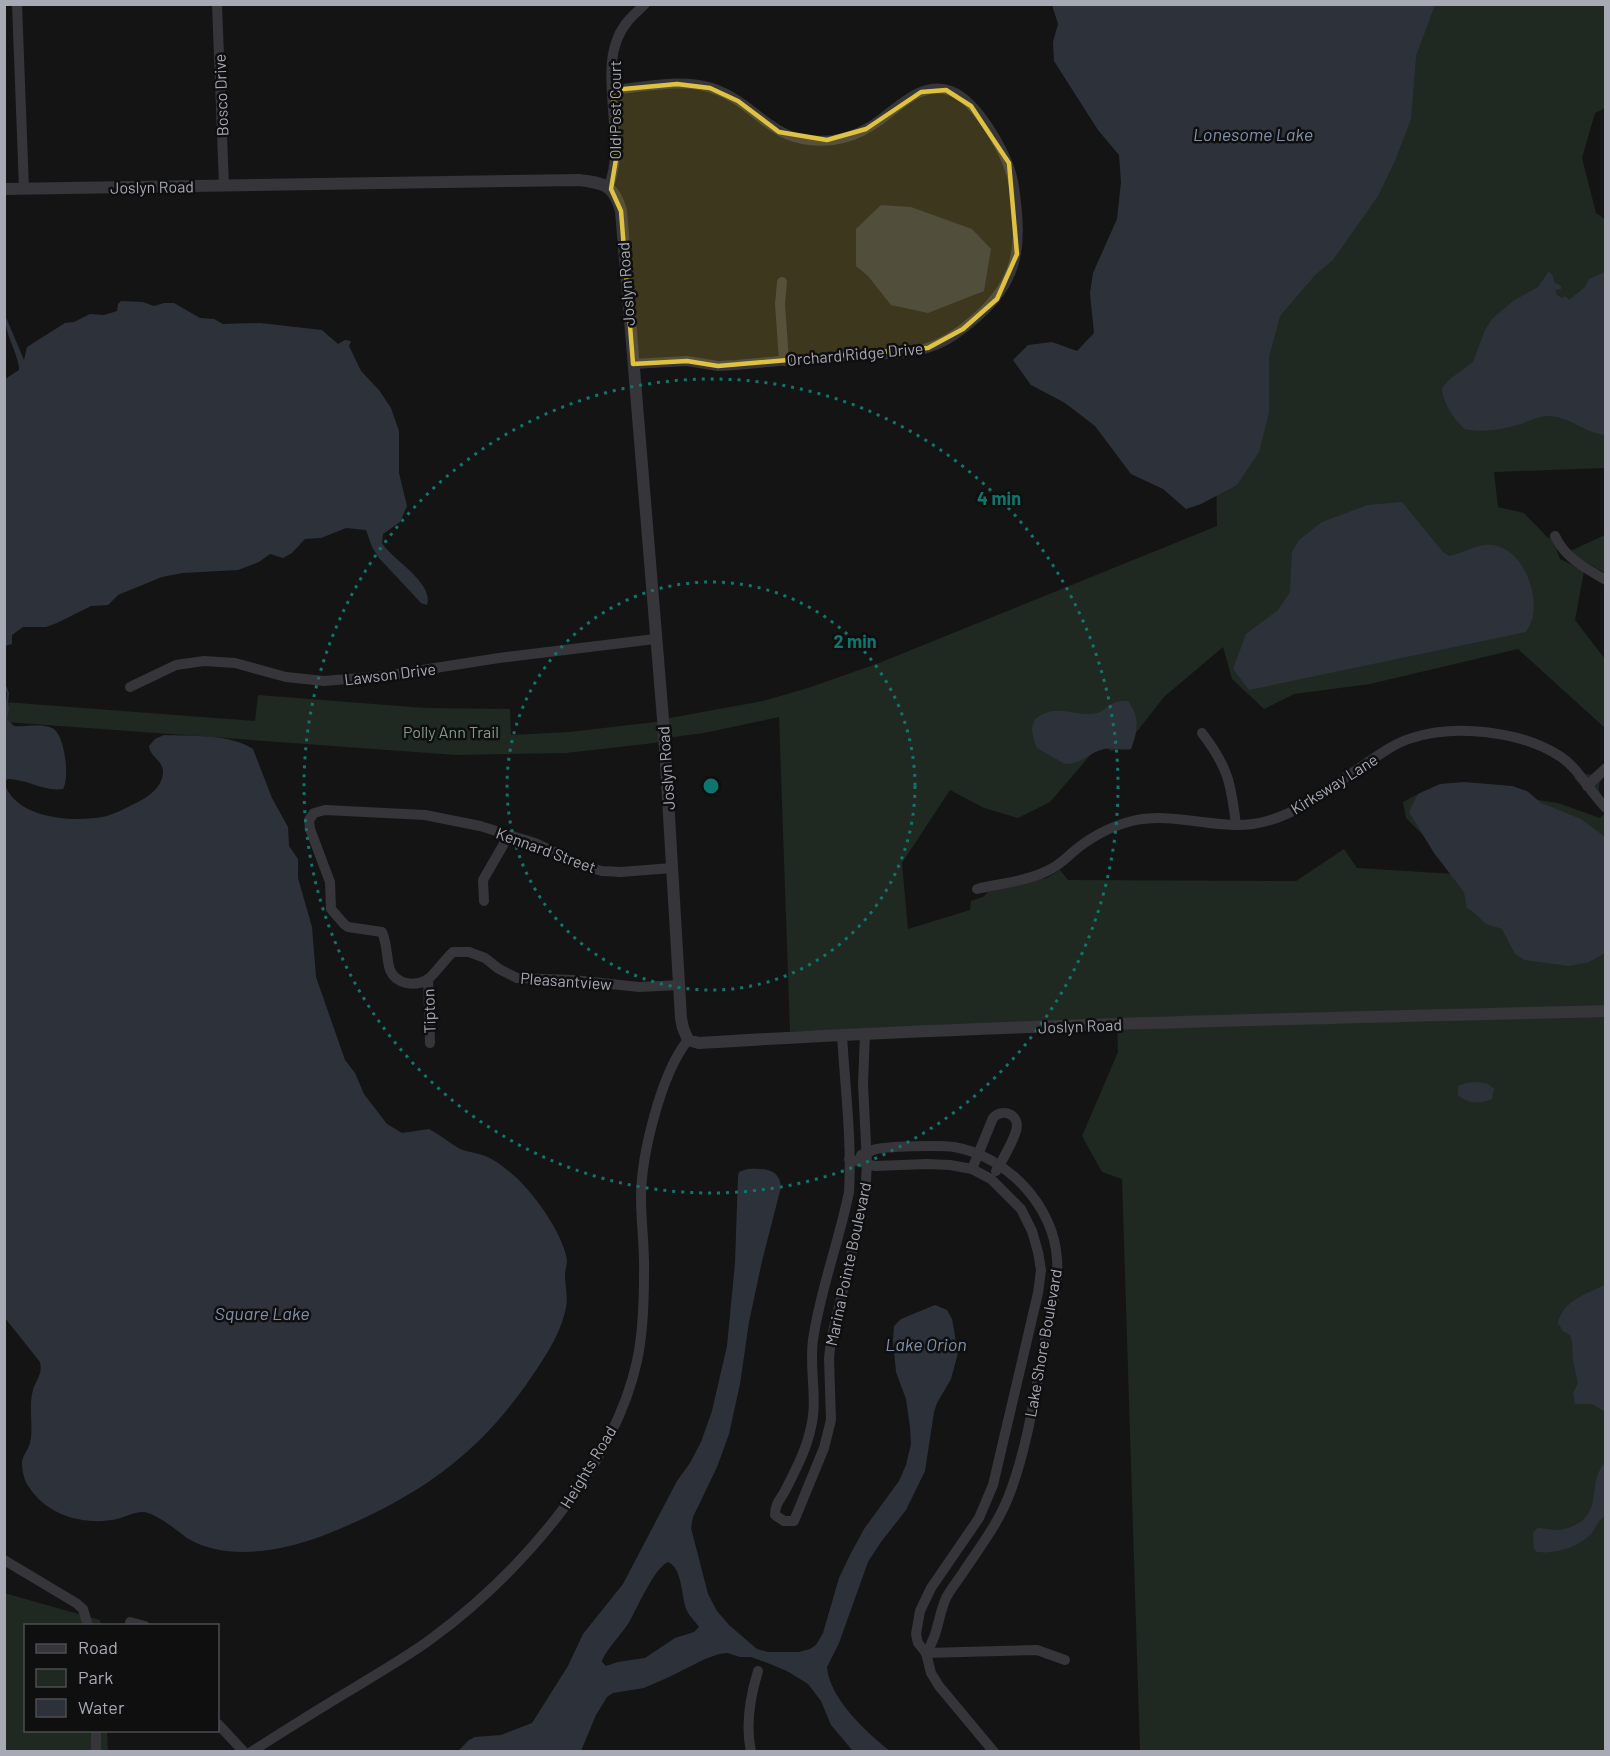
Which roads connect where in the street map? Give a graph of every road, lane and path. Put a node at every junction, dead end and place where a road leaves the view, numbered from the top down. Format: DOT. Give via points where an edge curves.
graph roads {
  1 [pos="17,4"];
  2 [pos="217,4"];
  3 [pos="645,4"];
  4 [pos="612,90"];
  5 [pos="224,186"];
  6 [pos="608,188"];
  7 [pos="4,189"];
  8 [pos="24,189"];
  9 [pos="782,282"];
  10 [pos="784,361"];
  11 [pos="633,364"];
  12 [pos="1555,536"];
  13 [pos="1605,580"];
  14 [pos="656,639"];
  15 [pos="130,687"];
  16 [pos="1202,733"];
  17 [pos="1605,768"];
  18 [pos="1587,786"];
  19 [pos="1605,808"];
  20 [pos="1236,825"];
  21 [pos="509,835"];
  22 [pos="672,868"];
  23 [pos="977,889"];
  24 [pos="484,901"];
  25 [pos="428,979"];
  26 [pos="680,985"];
  27 [pos="1605,1011"];
  28 [pos="864,1034"];
  29 [pos="842,1035"];
  30 [pos="688,1040"];
  31 [pos="430,1043"];
  32 [pos="978,1154"];
  33 [pos="849,1159"];
  34 [pos="867,1159"];
  35 [pos="999,1166"];
  36 [pos="972,1169"];
  37 [pos="991,1179"];
  38 [pos="790,1480"];
  39 [pos="806,1488"];
  40 [pos="4,1560"];
  41 [pos="130,1622"];
  42 [pos="87,1624"];
  43 [pos="137,1624"];
  44 [pos="926,1653"];
  45 [pos="1065,1660"];
  46 [pos="758,1671"];
  47 [pos="219,1725"];
  48 [pos="96,1732"];
  49 [pos="96,1752"];
  50 [pos="244,1752"];
  51 [pos="251,1752"];
  52 [pos="751,1752"];
  53 [pos="994,1752"];
  1 -- 8 [label="street"];
  2 -- 5 [label="street, Bosco Drive"];
  3 -- 4 [label="street, Old Post Court" via="627,22 616,44"];
  4 -- 6 [label="street, Old Post Court" via="616,159"];
  4 -- 10 [label="street, Orchard Ridge Drive" via="677,84 710,87 738,101 779,132 808,140 827,140 866,129 921,92 941,89 953,92 971,106 1000,145 1013,176 1017,254 997,299 963,329 928,348"];
  5 -- 6 [label="street, Joslyn Road" via="579,180"];
  5 -- 8 [label="street, Joslyn Road"];
  6 -- 11 [label="street, Joslyn Road" via="621,211"];
  7 -- 8 [label="street, Joslyn Road"];
  9 -- 10 [label="street"];
  10 -- 11 [label="street, Orchard Ridge Drive" via="718,366 687,361"];
  11 -- 14 [label="street, Joslyn Road"];
  12 -- 13 [label="street" via="1571,558"];
  14 -- 15 [label="street, Lawson Drive" via="324,681 286,677 235,663 204,661 176,665"];
  14 -- 22 [label="street, Joslyn Road"];
  16 -- 20 [label="street" via="1228,777"];
  17 -- 18 [label="street"];
  18 -- 19 [label="street, Kirksway Lane"];
  18 -- 20 [label="street, Kirksway Lane" via="1562,757 1536,744 1471,731 1432,733 1391,748 1293,812 1267,822"];
  20 -- 23 [label="street, Kirksway Lane" via="1182,819 1132,821 1108,829 1063,862 1034,877"];
  21 -- 22 [label="street, Kennard Street" via="602,871"];
  21 -- 24 [label="street" via="483,880"];
  21 -- 25 [label="street, Kennard Street" via="425,815 325,810 314,813 309,820 330,882 331,909 348,927 382,932 389,968 402,982 411,984"];
  22 -- 26 [label="street, Joslyn Road"];
  25 -- 26 [label="street, Pleasantview" via="453,952 469,952 517,978 639,987"];
  25 -- 31 [label="street, Tipton"];
  26 -- 30 [label="street, Joslyn Road" via="682,1028"];
  27 -- 28 [label="street, Joslyn Road"];
  28 -- 29 [label="street, Joslyn Road"];
  28 -- 34 [label="street, Marina Pointe Boulevard"];
  29 -- 30 [label="street, Joslyn Road"];
  29 -- 33 [label="street, Marina Pointe Boulevard"];
  30 -- 51 [label="street, Heights Road" via="676,1057 660,1100 644,1162 640,1196 645,1272 637,1361 615,1421 592,1466 526,1554 455,1621"];
  32 -- 34 [label="street, Lake Shore Boulevard" via="954,1147 927,1146 874,1149"];
  32 -- 35 [label="street, Lake Shore Boulevard"];
  32 -- 35 [label="street" via="997,1113 1012,1114 1017,1128"];
  32 -- 36 [label="street"];
  33 -- 34 [label="street, Lake Shore Boulevard"];
  33 -- 38 [label="street, Marina Pointe Boulevard" via="846,1207 813,1338 812,1424"];
  34 -- 36 [label="street, Lake Shore Boulevard" via="875,1166 927,1164"];
  34 -- 39 [label="street, Marina Pointe Boulevard" via="865,1196 829,1358 831,1420 824,1448"];
  35 -- 37 [label="street"];
  35 -- 44 [label="street, Lake Shore Boulevard" via="1021,1183 1050,1223 1058,1260 1057,1280 1020,1464 1011,1491 994,1527 947,1596 933,1643"];
  36 -- 37 [label="street, Lake Shore Boulevard"];
  37 -- 44 [label="street, Lake Shore Boulevard" via="1021,1209 1032,1231 1041,1270 1038,1293 993,1485 979,1518 931,1588 920,1611 916,1634"];
  38 -- 39 [label="street"];
  38 -- 39 [label="street, Marina Pointe Boulevard" via="776,1504 776,1515 784,1521 794,1521"];
  40 -- 42 [label="street" via="76,1603 83,1609"];
  41 -- 43 [label="street"];
  44 -- 45 [label="street" via="1037,1650"];
  44 -- 53 [label="street, Lake Shore Boulevard" via="939,1686"];
  46 -- 52 [label="street" via="748,1723"];
  47 -- 50 [label="street"];
  48 -- 49 [label="street"];
}
